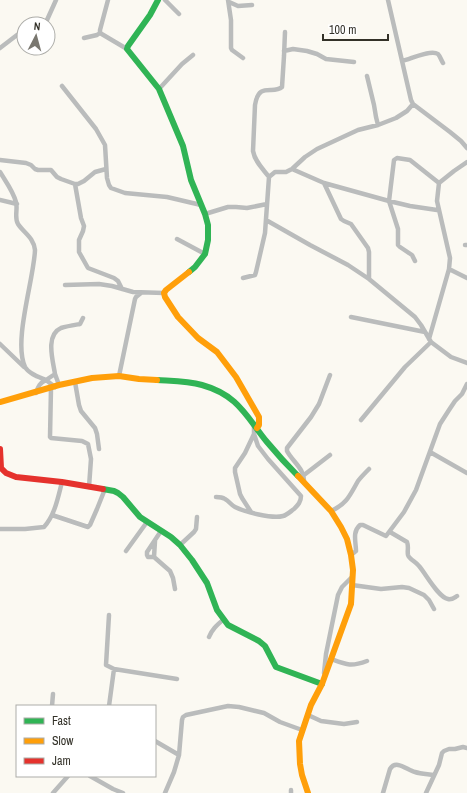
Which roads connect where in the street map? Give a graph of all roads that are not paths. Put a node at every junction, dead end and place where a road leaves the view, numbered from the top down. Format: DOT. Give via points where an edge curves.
graph roads {
  1 [pos="56,0"];
  2 [pos="108,0"];
  3 [pos="158,0"];
  4 [pos="165,0"];
  5 [pos="388,0"];
  6 [pos="228,1"];
  7 [pos="252,5"];
  8 [pos="179,14"];
  9 [pos="49,16"];
  10 [pos="285,32"];
  11 [pos="100,33"];
  12 [pos="16,36"];
  13 [pos="84,38"];
  14 [pos="0,48"];
  15 [pos="127,49"];
  16 [pos="284,51"];
  17 [pos="194,55"];
  18 [pos="243,58"];
  19 [pos="402,61"];
  20 [pos="354,62"];
  21 [pos="443,63"];
  22 [pos="367,76"];
  23 [pos="62,86"];
  24 [pos="159,89"];
  25 [pos="414,104"];
  26 [pos="378,125"];
  27 [pos="467,148"];
  28 [pos="0,160"];
  29 [pos="467,162"];
  30 [pos="106,169"];
  31 [pos="292,169"];
  32 [pos="0,172"];
  33 [pos="270,177"];
  34 [pos="324,183"];
  35 [pos="439,183"];
  36 [pos="75,184"];
  37 [pos="0,200"];
  38 [pos="389,201"];
  39 [pos="17,204"];
  40 [pos="201,204"];
  41 [pos="268,204"];
  42 [pos="437,210"];
  43 [pos="205,214"];
  44 [pos="266,220"];
  45 [pos="177,239"];
  46 [pos="205,254"];
  47 [pos="416,261"];
  48 [pos="449,269"];
  49 [pos="243,278"];
  50 [pos="467,278"];
  51 [pos="369,279"];
  52 [pos="65,285"];
  53 [pos="122,289"];
  54 [pos="141,293"];
  55 [pos="164,293"];
  56 [pos="351,317"];
  57 [pos="83,318"];
  58 [pos="425,332"];
  59 [pos="430,341"];
  60 [pos="0,344"];
  61 [pos="467,363"];
  62 [pos="26,368"];
  63 [pos="55,374"];
  64 [pos="330,375"];
  65 [pos="119,376"];
  66 [pos="46,380"];
  67 [pos="75,382"];
  68 [pos="467,384"];
  69 [pos="55,387"];
  70 [pos="36,393"];
  71 [pos="0,402"];
  72 [pos="360,420"];
  73 [pos="256,426"];
  74 [pos="254,434"];
  75 [pos="0,449"];
  76 [pos="99,449"];
  77 [pos="430,452"];
  78 [pos="330,455"];
  79 [pos="369,469"];
  80 [pos="1,470"];
  81 [pos="467,473"];
  82 [pos="304,479"];
  83 [pos="62,482"];
  84 [pos="89,487"];
  85 [pos="105,489"];
  86 [pos="216,497"];
  87 [pos="331,511"];
  88 [pos="251,513"];
  89 [pos="52,515"];
  90 [pos="197,517"];
  91 [pos="147,522"];
  92 [pos="0,529"];
  93 [pos="161,531"];
  94 [pos="390,532"];
  95 [pos="155,540"];
  96 [pos="180,545"];
  97 [pos="126,551"];
  98 [pos="351,555"];
  99 [pos="154,557"];
  100 [pos="352,577"];
  101 [pos="352,585"];
  102 [pos="175,589"];
  103 [pos="457,596"];
  104 [pos="434,609"];
  105 [pos="109,615"];
  106 [pos="224,620"];
  107 [pos="210,637"];
  108 [pos="331,659"];
  109 [pos="367,661"];
  110 [pos="114,669"];
  111 [pos="177,680"];
  112 [pos="323,681"];
  113 [pos="53,694"];
  114 [pos="52,705"];
  115 [pos="109,705"];
  116 [pos="308,715"];
  117 [pos="357,722"];
  118 [pos="302,730"];
  119 [pos="156,743"];
  120 [pos="467,748"];
  121 [pos="179,755"];
  122 [pos="434,775"];
  123 [pos="67,777"];
  124 [pos="92,777"];
  125 [pos="53,793"];
  126 [pos="123,793"];
  127 [pos="165,793"];
  128 [pos="308,793"];
  129 [pos="383,793"];
  130 [pos="426,793"];
  1 -- 9 [label="street"];
  2 -- 11 [label="street"];
  3 -- 15 [label="street"];
  4 -- 8 [label="street"];
  5 -- 19 [label="street"];
  6 -- 7 [label="street" via="238,6"];
  6 -- 18 [label="street" via="231,48"];
  10 -- 16 [label="street"];
  11 -- 13 [label="street"];
  11 -- 15 [label="street"];
  12 -- 14 [label="street"];
  15 -- 24 [label="street"];
  16 -- 20 [label="street" via="306,51 326,59"];
  16 -- 33 [label="street" via="281,88 260,93 255,105 253,151 258,164"];
  17 -- 24 [label="street"];
  19 -- 21 [label="street" via="430,52 436,53"];
  19 -- 25 [label="street" via="408,92"];
  22 -- 26 [label="street"];
  23 -- 30 [label="street" via="96,128 105,145"];
  24 -- 40 [label="street" via="183,146 191,180"];
  25 -- 26 [label="street" via="396,118"];
  25 -- 27 [label="street"];
  26 -- 31 [label="street" via="358,130 317,149"];
  28 -- 36 [label="street" via="26,163 38,170 51,170 57,177"];
  29 -- 35 [label="street"];
  30 -- 36 [label="street" via="95,172 84,181"];
  30 -- 40 [label="street" via="110,188 114,190"];
  31 -- 33 [label="street" via="275,172"];
  31 -- 34 [label="street"];
  32 -- 39 [label="street" via="14,194"];
  33 -- 41 [label="street"];
  34 -- 38 [label="street"];
  34 -- 51 [label="street" via="341,219 350,224 368,248"];
  35 -- 38 [label="street" via="410,160 396,159"];
  35 -- 48 [label="street" via="437,201 450,258"];
  36 -- 53 [label="street" via="84,226 79,240 79,252 88,268 114,278"];
  37 -- 39 [label="street"];
  38 -- 42 [label="street"];
  38 -- 47 [label="street" via="398,229 398,245"];
  39 -- 62 [label="street" via="16,220 33,240 36,250 21,346"];
  40 -- 43 [label="street"];
  41 -- 43 [label="street" via="247,208 228,207"];
  41 -- 44 [label="street"];
  43 -- 46 [label="street" via="208,240"];
  44 -- 49 [label="street" via="255,274"];
  44 -- 51 [label="street"];
  45 -- 46 [label="street"];
  46 -- 55 [label="street"];
  48 -- 50 [label="street"];
  48 -- 59 [label="street"];
  51 -- 58 [label="street" via="415,317"];
  52 -- 53 [label="street" via="99,284"];
  53 -- 54 [label="street"];
  54 -- 55 [label="street"];
  54 -- 65 [label="street" via="135,299"];
  55 -- 73 [label="street" via="178,317 198,338 217,352 236,377 258,417 259,425"];
  56 -- 58 [label="street"];
  57 -- 63 [label="street" via="80,324 57,330 54,335 52,356"];
  58 -- 59 [label="street"];
  59 -- 61 [label="street" via="451,357"];
  59 -- 72 [label="street"];
  60 -- 62 [label="street"];
  62 -- 66 [label="street" via="37,377"];
  63 -- 66 [label="street"];
  63 -- 69 [label="street"];
  64 -- 82 [label="street" via="319,404 287,448 287,453 302,471"];
  65 -- 67 [label="street"];
  65 -- 73 [label="street" via="202,385 233,400"];
  66 -- 69 [label="street"];
  66 -- 70 [label="street" via="41,382"];
  67 -- 69 [label="street"];
  67 -- 76 [label="street" via="78,405 95,428"];
  68 -- 77 [label="street" via="440,424"];
  69 -- 70 [label="street"];
  69 -- 84 [label="street" via="50,437 88,444 91,459"];
  70 -- 71 [label="street"];
  73 -- 74 [label="street"];
  73 -- 82 [label="street" via="289,467"];
  74 -- 88 [label="street" via="235,472 240,494"];
  74 -- 88 [label="street" via="258,446 301,496 301,500 283,516"];
  75 -- 80 [label="street"];
  77 -- 81 [label="street"];
  77 -- 94 [label="street" via="416,490"];
  78 -- 82 [label="street"];
  79 -- 87 [label="street" via="343,504"];
  80 -- 83 [label="street" via="16,477"];
  82 -- 87 [label="street"];
  83 -- 84 [label="street"];
  83 -- 89 [label="street"];
  84 -- 85 [label="street"];
  85 -- 89 [label="street" via="88,527"];
  85 -- 91 [label="street" via="118,493"];
  86 -- 88 [label="street"];
  87 -- 98 [label="street" via="347,539"];
  89 -- 92 [label="street" via="44,527"];
  90 -- 96 [label="street" via="196,529"];
  91 -- 93 [label="street"];
  91 -- 97 [label="street"];
  93 -- 95 [label="street"];
  93 -- 96 [label="street"];
  94 -- 98 [label="street" via="384,536 358,526 355,535 356,551"];
  94 -- 103 [label="street" via="407,542 409,557 418,564 436,590 446,599"];
  95 -- 99 [label="street"];
  95 -- 99 [label="street" via="146,555"];
  96 -- 106 [label="street" via="208,583"];
  98 -- 100 [label="street"];
  99 -- 102 [label="street" via="170,571"];
  100 -- 101 [label="street"];
  100 -- 112 [label="street" via="338,595"];
  101 -- 104 [label="street" via="409,588 430,600"];
  101 -- 108 [label="street" via="351,604"];
  105 -- 110 [label="street" via="106,665"];
  106 -- 107 [label="street" via="215,627"];
  106 -- 112 [label="street" via="228,625 265,646 276,667"];
  108 -- 109 [label="street" via="350,665"];
  108 -- 112 [label="street"];
  110 -- 111 [label="street"];
  110 -- 115 [label="street"];
  112 -- 116 [label="street"];
  113 -- 114 [label="street"];
  116 -- 117 [label="street" via="321,721 344,724"];
  116 -- 118 [label="street"];
  118 -- 121 [label="street" via="264,713 228,706 183,716"];
  118 -- 128 [label="street" via="299,741 300,764"];
  119 -- 121 [label="street"];
  120 -- 122 [label="street" via="444,751"];
  121 -- 127 [label="street"];
  122 -- 129 [label="street" via="413,772 399,765 392,766"];
  122 -- 130 [label="street"];
  123 -- 125 [label="street"];
  124 -- 126 [label="street"];
}
